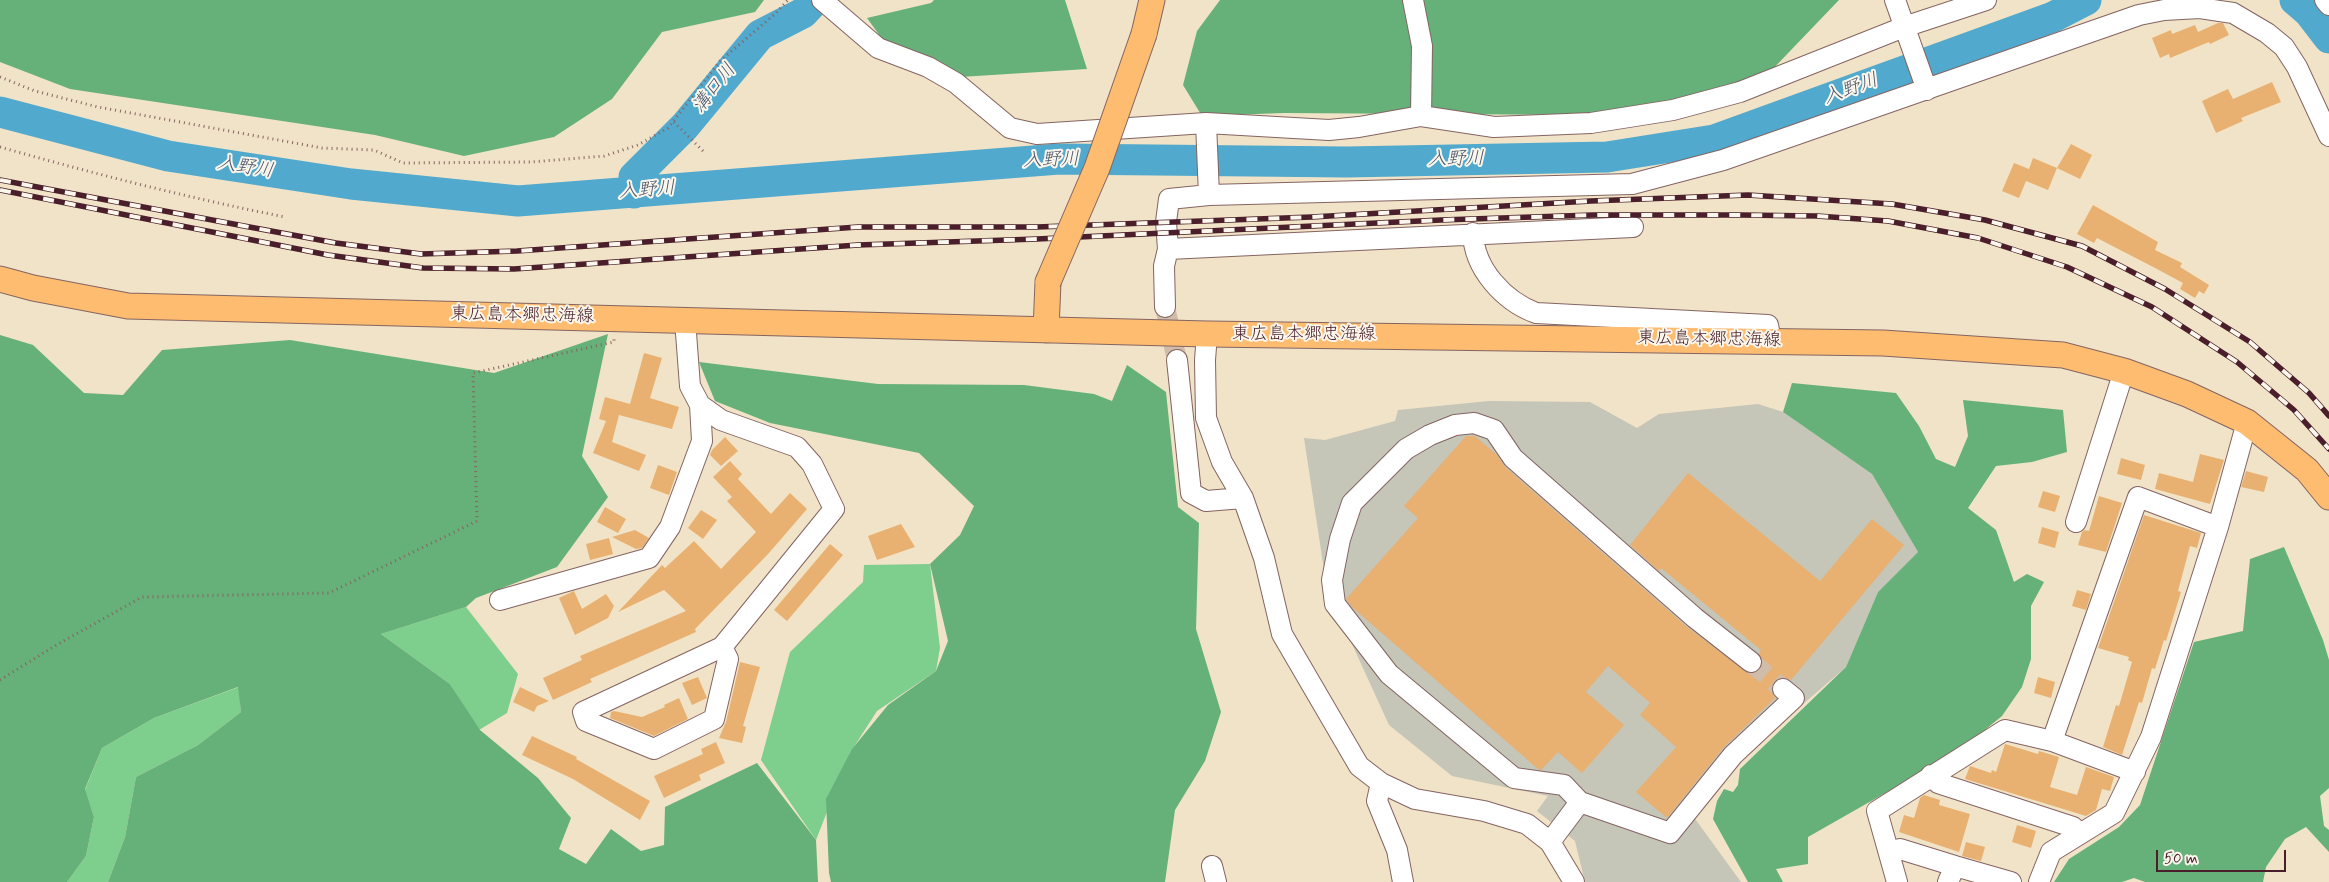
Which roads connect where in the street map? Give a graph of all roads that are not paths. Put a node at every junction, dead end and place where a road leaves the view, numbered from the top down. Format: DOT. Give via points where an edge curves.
graph roads {
  1 [pos="1152,0"];
  2 [pos="1413,0"];
  3 [pos="1895,0"];
  4 [pos="1986,0"];
  5 [pos="2325,0"];
  6 [pos="2329,4"];
  7 [pos="829,6"];
  8 [pos="1905,31"];
  9 [pos="1927,90"];
  10 [pos="1422,116"];
  11 [pos="1206,128"];
  12 [pos="2329,136"];
  13 [pos="1208,188"];
  14 [pos="1633,227"];
  15 [pos="1472,233"];
  16 [pos="1168,249"];
  17 [pos="0,279"];
  18 [pos="1165,307"];
  19 [pos="685,320"];
  20 [pos="1046,330"];
  21 [pos="1208,334"];
  22 [pos="1771,341"];
  23 [pos="1176,360"];
  24 [pos="2124,371"];
  25 [pos="700,404"];
  26 [pos="2248,422"];
  27 [pos="2329,497"];
  28 [pos="1243,498"];
  29 [pos="2076,522"];
  30 [pos="2218,527"];
  31 [pos="500,600"];
  32 [pos="722,647"];
  33 [pos="1751,662"];
  34 [pos="1783,689"];
  35 [pos="2052,741"];
  36 [pos="2134,772"];
  37 [pos="1931,775"];
  38 [pos="1381,783"];
  39 [pos="1580,802"];
  40 [pos="2080,833"];
  41 [pos="1550,842"];
  42 [pos="1889,851"];
  43 [pos="1952,874"];
  44 [pos="1403,882"];
  45 [pos="1574,882"];
  46 [pos="1897,882"];
  47 [pos="2011,882"];
  48 [pos="2038,882"];
  1 -- 20 [label="main road, bridge" via="1144,34 1097,168 1048,282"];
  2 -- 10 [label="street" via="1422,46"];
  3 -- 8 [label="street"];
  4 -- 8 [label="street"];
  5 -- 6 [label="street"];
  7 -- 11 [label="street" via="878,48 928,67 956,83 1010,128 1037,134"];
  8 -- 9 [label="street"];
  8 -- 10 [label="street" via="1740,92 1673,110 1591,123 1494,127"];
  9 -- 12 [label="street" via="2139,15 2200,8 2233,14 2284,46"];
  9 -- 13 [label="street" via="1723,160 1632,184"];
  10 -- 11 [label="street" via="1329,130"];
  11 -- 13 [label="street"];
  13 -- 16 [label="street" via="1169,199 1166,222"];
  14 -- 15 [label="street"];
  15 -- 16 [label="street"];
  15 -- 22 [label="street" via="1473,248 1490,278 1523,308 1536,313 1768,325"];
  16 -- 18 [label="street" via="1164,266"];
  17 -- 19 [label="main road, 東広島本郷忠海線" via="128,306"];
  19 -- 20 [label="main road, 東広島本郷忠海線"];
  19 -- 25 [label="street" via="690,386"];
  20 -- 21 [label="main road, 東広島本郷忠海線"];
  21 -- 22 [label="main road, 東広島本郷忠海線"];
  21 -- 28 [label="street" via="1206,418 1222,462"];
  22 -- 24 [label="main road, 東広島本郷忠海線" via="1883,343 2063,355"];
  23 -- 28 [label="street" via="1191,493 1206,501"];
  24 -- 26 [label="main road, 東広島本郷忠海線" via="2187,394"];
  24 -- 29 [label="street"];
  25 -- 31 [label="street" via="702,441 670,527 649,558"];
  25 -- 32 [label="street" via="722,420 797,447 812,464 834,509"];
  26 -- 27 [label="main road, 東広島本郷忠海線" via="2307,470"];
  26 -- 30 [label="street"];
  28 -- 38 [label="street" via="1264,558 1282,634 1359,766"];
  30 -- 35 [label="street" via="2138,497"];
  30 -- 36 [label="street" via="2151,737"];
  32 -- 32 [label="street" via="583,712 586,721 654,749 714,719 728,659"];
  33 -- 39 [label="street" via="1695,618 1513,458 1494,430 1474,423 1455,425 1406,449 1352,503 1340,539 1332,580 1335,604 1389,674 1514,778 1564,785"];
  34 -- 39 [label="street" via="1794,698 1733,755 1670,833"];
  35 -- 36 [label="street"];
  35 -- 37 [label="street" via="2005,730"];
  36 -- 40 [label="street" via="2114,813"];
  37 -- 40 [label="street" via="1938,783 2073,827"];
  37 -- 42 [label="street" via="1878,810"];
  38 -- 41 [label="street" via="1415,799 1484,811 1527,824"];
  38 -- 44 [label="street" via="1377,801 1397,850"];
  39 -- 41 [label="street"];
  40 -- 48 [label="street" via="2052,852"];
  41 -- 45 [label="street"];
  42 -- 43 [label="street" via="1900,849"];
  42 -- 46 [label="street"];
  43 -- 47 [label="street"];
}
